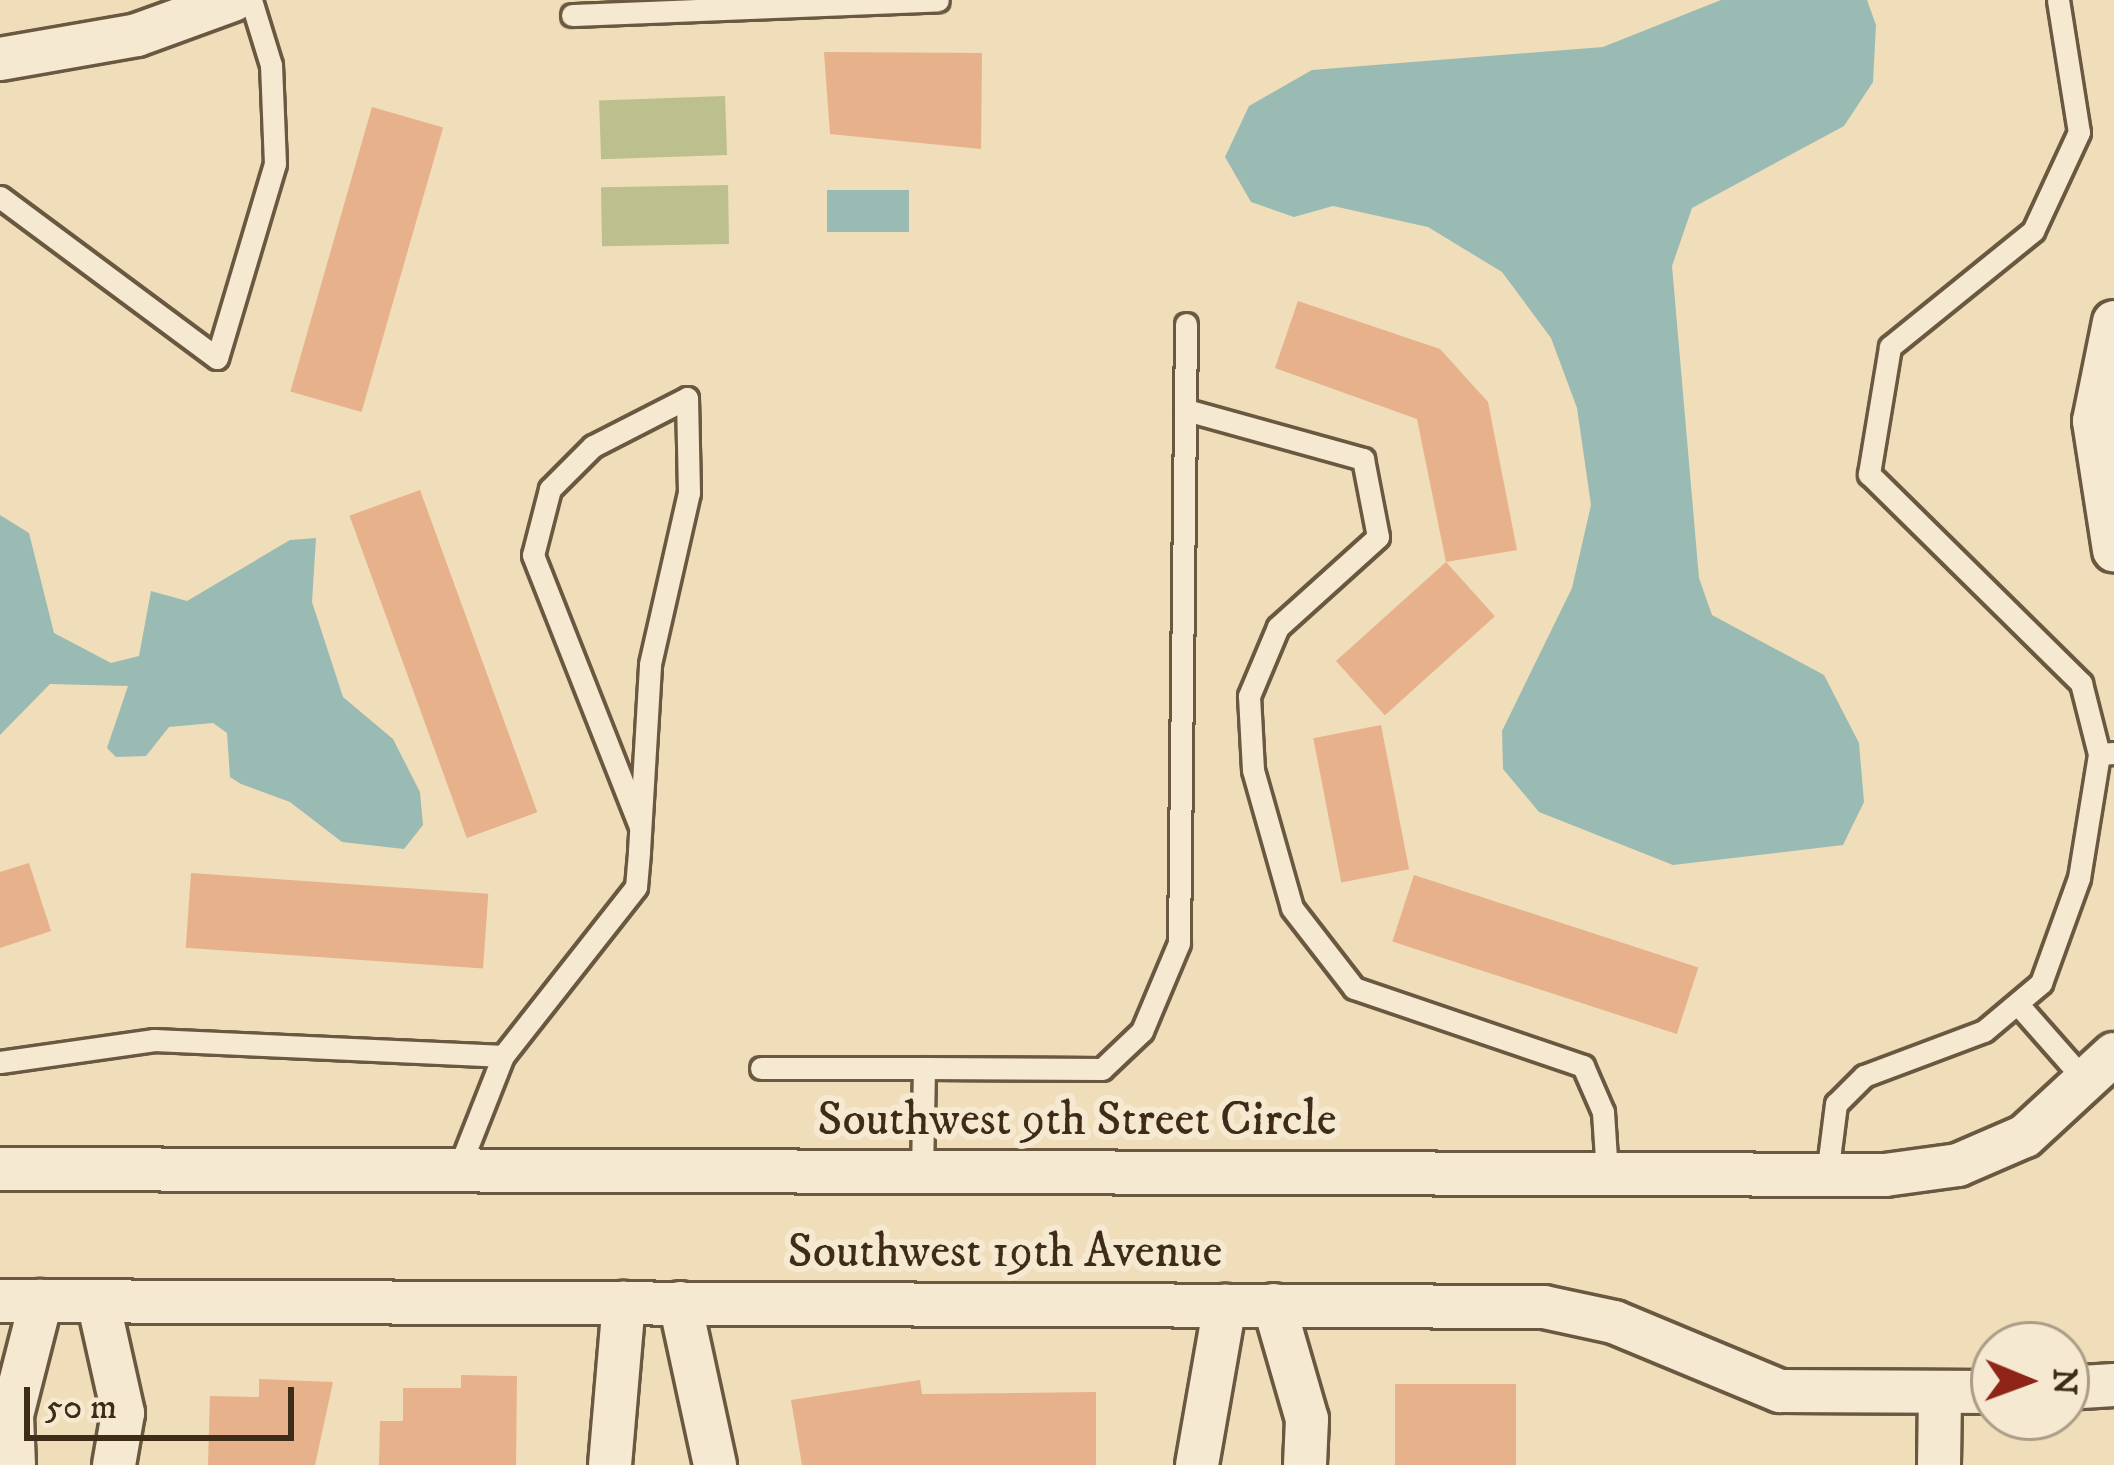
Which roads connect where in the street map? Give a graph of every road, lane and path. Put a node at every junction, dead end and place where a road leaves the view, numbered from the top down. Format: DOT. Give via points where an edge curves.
graph roads {
  1 [pos="233,0"];
  2 [pos="251,0"];
  3 [pos="938,0"];
  4 [pos="2058,0"];
  5 [pos="675,6"];
  6 [pos="572,15"];
  7 [pos="0,59"];
  8 [pos="0,197"];
  9 [pos="2114,322"];
  10 [pos="1186,324"];
  11 [pos="1186,410"];
  12 [pos="2114,550"];
  13 [pos="2106,753"];
  14 [pos="640,826"];
  15 [pos="2022,1010"];
  16 [pos="503,1056"];
  17 [pos="0,1062"];
  18 [pos="760,1068"];
  19 [pos="924,1068"];
  20 [pos="2101,1070"];
  21 [pos="0,1169"];
  22 [pos="458,1170"];
  23 [pos="922,1172"];
  24 [pos="1606,1174"];
  25 [pos="1827,1175"];
  26 [pos="20,1301"];
  27 [pos="98,1301"];
  28 [pos="624,1303"];
  29 [pos="680,1303"];
  30 [pos="1274,1305"];
  31 [pos="1226,1306"];
  32 [pos="1970,1393"];
  33 [pos="1940,1395"];
  34 [pos="14,1465"];
  35 [pos="114,1465"];
  36 [pos="610,1465"];
  37 [pos="715,1465"];
  38 [pos="1197,1465"];
  39 [pos="1305,1465"];
  40 [pos="1939,1465"];
  1 -- 7 [label="street" via="136,35"];
  2 -- 8 [label="lane" via="271,64 275,164 217,358"];
  3 -- 5 [label="lane"];
  4 -- 13 [label="lane" via="2080,132 2033,231 1890,347 1869,474 2080,683"];
  5 -- 6 [label="lane"];
  9 -- 12 [label="street" via="2094,421"];
  10 -- 11 [label="lane"];
  11 -- 19 [label="lane" via="1179,943 1142,1031 1102,1069"];
  11 -- 24 [label="lane" via="1363,459 1378,537 1278,627 1249,696 1253,770 1292,908 1354,988 1583,1066 1604,1112"];
  13 -- 15 [label="lane" via="2079,878"];
  14 -- 14 [label="lane" via="650,664 689,493 687,398 592,446 550,489 533,555"];
  14 -- 16 [label="lane" via="636,886"];
  15 -- 20 [label="lane"];
  15 -- 25 [label="lane" via="1864,1076 1836,1104"];
  16 -- 17 [label="lane" via="154,1040"];
  16 -- 22 [label="lane"];
  18 -- 19 [label="lane"];
  19 -- 23 [label="lane"];
  20 -- 25 [label="street, Southwest 9th Street Circle" via="1976,1159"];
  21 -- 22 [label="street, Southwest 9th Street Circle"];
  22 -- 23 [label="street, Southwest 9th Street Circle"];
  23 -- 24 [label="street, Southwest 9th Street Circle"];
  24 -- 25 [label="street, Southwest 9th Street Circle"];
  26 -- 27 [label="street, Southwest 19th Avenue"];
  26 -- 34 [label="street"];
  27 -- 28 [label="street, Southwest 19th Avenue"];
  27 -- 35 [label="street" via="123,1414"];
  28 -- 29 [label="street, Southwest 19th Avenue"];
  28 -- 36 [label="street"];
  29 -- 31 [label="street, Southwest 19th Avenue"];
  29 -- 37 [label="street"];
  30 -- 31 [label="street, Southwest 19th Avenue"];
  30 -- 33 [label="street, Southwest 19th Avenue" via="1544,1307 1613,1322 1780,1391"];
  30 -- 39 [label="street" via="1307,1418"];
  31 -- 38 [label="street"];
  32 -- 33 [label="street, Southwest 19th Avenue"];
  33 -- 40 [label="street"];
}
